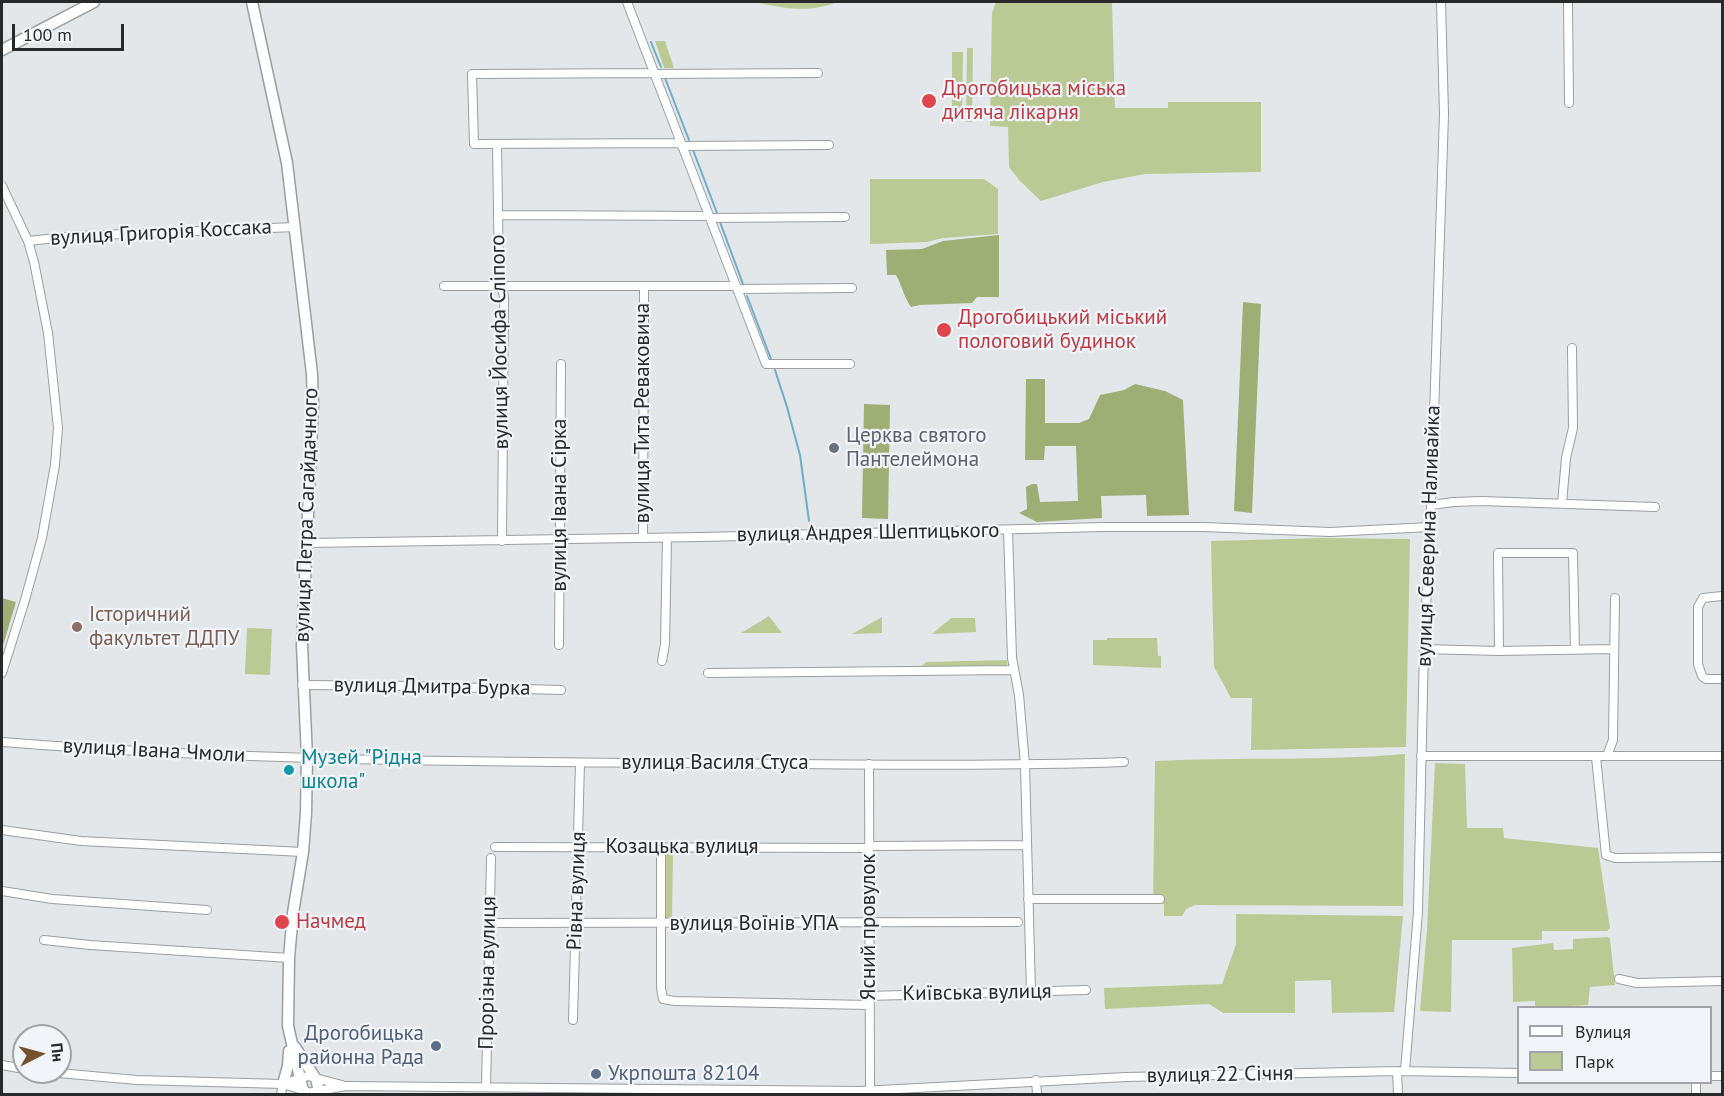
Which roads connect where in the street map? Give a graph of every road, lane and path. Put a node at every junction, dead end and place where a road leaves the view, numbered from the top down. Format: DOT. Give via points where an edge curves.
graph roads {
  1 [pos="93,2"];
  2 [pos="252,2"];
  3 [pos="259,2"];
  4 [pos="627,2"];
  5 [pos="1441,2"];
  6 [pos="1568,2"];
  7 [pos="2,50"];
  8 [pos="655,73"];
  9 [pos="818,73"];
  10 [pos="1569,103"];
  11 [pos="497,144"];
  12 [pos="681,144"];
  13 [pos="829,145"];
  14 [pos="2,186"];
  15 [pos="498,215"];
  16 [pos="709,217"];
  17 [pos="845,217"];
  18 [pos="295,227"];
  19 [pos="28,241"];
  20 [pos="444,286"];
  21 [pos="501,287"];
  22 [pos="644,287"];
  23 [pos="736,287"];
  24 [pos="852,288"];
  25 [pos="1572,348"];
  26 [pos="561,364"];
  27 [pos="850,364"];
  28 [pos="1562,502"];
  29 [pos="1431,505"];
  30 [pos="1655,507"];
  31 [pos="1430,527"];
  32 [pos="1008,530"];
  33 [pos="643,538"];
  34 [pos="667,538"];
  35 [pos="560,539"];
  36 [pos="502,541"];
  37 [pos="307,543"];
  38 [pos="1722,596"];
  39 [pos="1615,598"];
  40 [pos="559,645"];
  41 [pos="1424,649"];
  42 [pos="1575,650"];
  43 [pos="1614,650"];
  44 [pos="1499,651"];
  45 [pos="662,661"];
  46 [pos="1014,670"];
  47 [pos="2,673"];
  48 [pos="708,673"];
  49 [pos="1722,679"];
  50 [pos="302,685"];
  51 [pos="561,690"];
  52 [pos="2,742"];
  53 [pos="1421,756"];
  54 [pos="1607,756"];
  55 [pos="1722,756"];
  56 [pos="1596,757"];
  57 [pos="307,758"];
  58 [pos="1124,762"];
  59 [pos="580,763"];
  60 [pos="869,764"];
  61 [pos="1025,765"];
  62 [pos="2,830"];
  63 [pos="1027,845"];
  64 [pos="661,846"];
  65 [pos="495,847"];
  66 [pos="578,847"];
  67 [pos="869,847"];
  68 [pos="303,852"];
  69 [pos="1722,857"];
  70 [pos="491,858"];
  71 [pos="2,891"];
  72 [pos="1028,899"];
  73 [pos="1160,899"];
  74 [pos="207,910"];
  75 [pos="1018,922"];
  76 [pos="489,923"];
  77 [pos="868,923"];
  78 [pos="575,924"];
  79 [pos="661,924"];
  80 [pos="44,940"];
  81 [pos="289,958"];
  82 [pos="1619,980"];
  83 [pos="1722,981"];
  84 [pos="1086,990"];
  85 [pos="1030,992"];
  86 [pos="868,1000"];
  87 [pos="573,1020"];
  88 [pos="289,1037"];
  89 [pos="1401,1071"];
  90 [pos="1517,1073"];
  91 [pos="72,1074"];
  92 [pos="1036,1080"];
  93 [pos="311,1085"];
  94 [pos="346,1086"];
  95 [pos="486,1087"];
  96 [pos="282,1089"];
  97 [pos="867,1092"];
  98 [pos="332,1095"];
  99 [pos="1037,1095"];
  100 [pos="1398,1095"];
  1 -- 7 [label="main road"];
  2 -- 3 [label="street"];
  2 -- 18 [label="main road, вулиця Петра Сагайдачного" via="287,163"];
  4 -- 8 [label="street"];
  5 -- 29 [label="street, вулиця Северина Наливайка" via="1444,95"];
  6 -- 10 [label="street"];
  8 -- 9 [label="street"];
  8 -- 11 [label="street" via="472,74 474,144"];
  8 -- 12 [label="street"];
  11 -- 12 [label="street"];
  11 -- 15 [label="street, вулиця Йосифа Сліпого"];
  12 -- 13 [label="street"];
  12 -- 16 [label="street"];
  14 -- 19 [label="street"];
  15 -- 16 [label="street"];
  15 -- 21 [label="street, вулиця Йосифа Сліпого"];
  16 -- 17 [label="street"];
  16 -- 23 [label="street"];
  18 -- 19 [label="street, вулиця Григорія Коссака"];
  18 -- 37 [label="main road, вулиця Петра Сагайдачного" via="312,374"];
  19 -- 47 [label="street" via="48,333 58,416 57,442 42,538"];
  20 -- 21 [label="street"];
  21 -- 22 [label="street"];
  21 -- 36 [label="street, вулиця Йосифа Сліпого"];
  22 -- 23 [label="street"];
  22 -- 33 [label="street, вулиця Тита Реваковича"];
  23 -- 24 [label="street"];
  23 -- 27 [label="street" via="766,364"];
  25 -- 28 [label="street" via="1573,428"];
  26 -- 35 [label="street, вулиця Івана Сірка"];
  28 -- 29 [label="street" via="1463,501"];
  28 -- 30 [label="street"];
  29 -- 31 [label="street, вулиця Северина Наливайка"];
  31 -- 32 [label="street, вулиця Андрея Шептицького" via="1330,532 1203,527"];
  31 -- 41 [label="street, вулиця Северина Наливайка"];
  32 -- 34 [label="street, вулиця Андрея Шептицького"];
  32 -- 46 [label="street"];
  33 -- 34 [label="street, вулиця Андрея Шептицького"];
  33 -- 35 [label="street, вулиця Андрея Шептицького"];
  34 -- 45 [label="street"];
  35 -- 36 [label="street, вулиця Андрея Шептицького"];
  35 -- 40 [label="street, вулиця Івана Сірка"];
  36 -- 37 [label="street, вулиця Андрея Шептицького"];
  37 -- 50 [label="main road, вулиця Петра Сагайдачного"];
  38 -- 49 [label="street" via="1708,596 1698,607 1698,664 1706,679"];
  39 -- 43 [label="street"];
  41 -- 44 [label="street"];
  41 -- 53 [label="street, вулиця Северина Наливайка"];
  42 -- 43 [label="street"];
  42 -- 44 [label="street"];
  42 -- 44 [label="street" via="1573,553 1498,554"];
  43 -- 54 [label="street" via="1613,740"];
  46 -- 48 [label="street"];
  46 -- 61 [label="street"];
  50 -- 51 [label="street, вулиця Дмитра Бурка"];
  50 -- 57 [label="main road, вулиця Петра Сагайдачного"];
  52 -- 57 [label="street, вулиця Івана Чмоли"];
  53 -- 56 [label="street"];
  53 -- 89 [label="street, вулиця Северина Наливайка" via="1416,942"];
  54 -- 55 [label="street"];
  54 -- 56 [label="street"];
  56 -- 69 [label="street" via="1606,855"];
  57 -- 59 [label="street, вулиця Василя Стуса"];
  57 -- 68 [label="main road, вулиця Петра Сагайдачного"];
  58 -- 61 [label="street, вулиця Василя Стуса"];
  59 -- 60 [label="street, вулиця Василя Стуса"];
  59 -- 66 [label="street, Рівна вулиця"];
  60 -- 61 [label="street, вулиця Василя Стуса"];
  60 -- 67 [label="street, Ясний провулок"];
  61 -- 63 [label="street"];
  62 -- 68 [label="street" via="81,841"];
  63 -- 67 [label="street, Козацька вулиця"];
  63 -- 72 [label="street"];
  64 -- 66 [label="street, Козацька вулиця"];
  64 -- 67 [label="street, Козацька вулиця"];
  64 -- 79 [label="street"];
  65 -- 66 [label="street, Козацька вулиця"];
  66 -- 78 [label="street, Рівна вулиця"];
  67 -- 77 [label="street, Ясний провулок"];
  68 -- 81 [label="main road, вулиця Петра Сагайдачного"];
  70 -- 76 [label="street, Прорізна вулиця"];
  71 -- 74 [label="street"];
  72 -- 73 [label="street"];
  72 -- 85 [label="street"];
  75 -- 77 [label="street, вулиця Воїнів УПА"];
  76 -- 78 [label="street, вулиця Воїнів УПА"];
  76 -- 95 [label="street, Прорізна вулиця"];
  77 -- 79 [label="street, вулиця Воїнів УПА"];
  77 -- 86 [label="street, Ясний провулок"];
  78 -- 79 [label="street, вулиця Воїнів УПА"];
  78 -- 87 [label="street, Рівна вулиця"];
  79 -- 86 [label="street, Київська вулиця" via="663,999"];
  80 -- 81 [label="street"];
  81 -- 88 [label="main road, вулиця Петра Сагайдачного"];
  82 -- 83 [label="street"];
  84 -- 85 [label="street, Київська вулиця"];
  85 -- 86 [label="street, Київська вулиця"];
  86 -- 97 [label="street, Ясний провулок"];
  88 -- 93 [label="main road"];
  88 -- 96 [label="main road, вулиця Петра Сагайдачного"];
  89 -- 90 [label="street, вулиця 22 Січня"];
  89 -- 92 [label="street, вулиця 22 Січня"];
  89 -- 100 [label="street, вулиця Северина Наливайка"];
  91 -- 96 [label="street"];
  92 -- 97 [label="street, вулиця 22 Січня"];
  92 -- 99 [label="street"];
  93 -- 94 [label="street"];
  93 -- 94 [label="street"];
  93 -- 96 [label="street"];
  94 -- 95 [label="street, вулиця 22 Січня"];
  94 -- 98 [label="street"];
  95 -- 97 [label="street, вулиця 22 Січня"];
}
